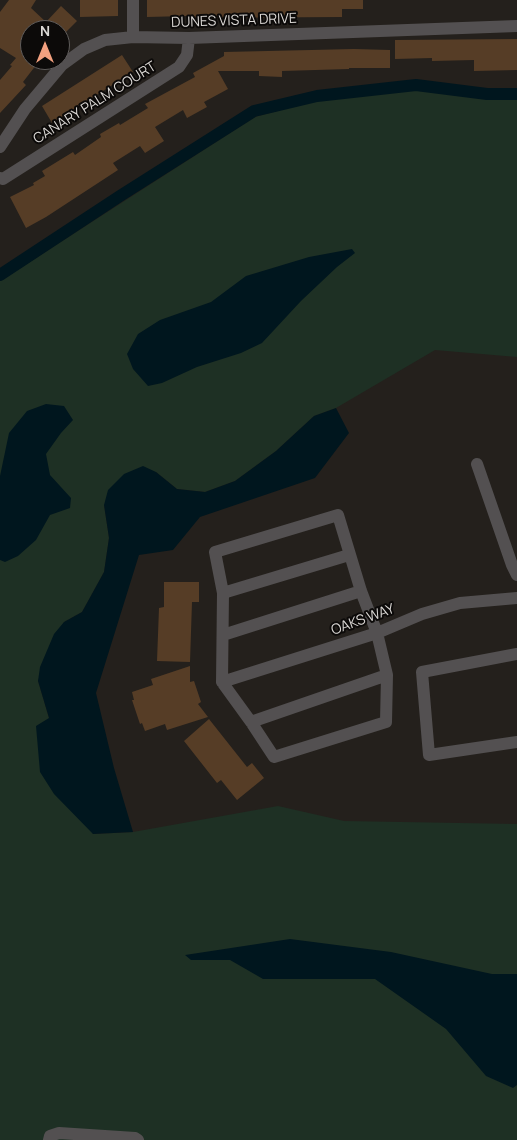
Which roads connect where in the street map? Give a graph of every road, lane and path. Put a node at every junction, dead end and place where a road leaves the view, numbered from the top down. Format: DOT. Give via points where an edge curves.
graph roads {
  1 [pos="134,0"];
  2 [pos="517,26"];
  3 [pos="133,37"];
  4 [pos="189,38"];
  5 [pos="0,147"];
  6 [pos="0,178"];
  7 [pos="477,464"];
  8 [pos="350,555"];
  9 [pos="517,575"];
  10 [pos="361,591"];
  11 [pos="223,593"];
  12 [pos="517,598"];
  13 [pos="377,633"];
  14 [pos="223,635"];
  15 [pos="517,654"];
  16 [pos="387,675"];
  17 [pos="222,682"];
  18 [pos="251,722"];
  19 [pos="517,742"];
  20 [pos="96,1138"];
  21 [pos="49,1140"];
  22 [pos="138,1140"];
  1 -- 3 [label="street"];
  2 -- 4 [label="street, DUNES VISTA DRIVE"];
  3 -- 4 [label="street, DUNES VISTA DRIVE"];
  3 -- 5 [label="street, DUNES VISTA DRIVE" via="105,40 84,49 62,65"];
  4 -- 6 [label="street, CANARY PALM COURT" via="187,55 179,67"];
  7 -- 9 [label="street"];
  8 -- 10 [label="street"];
  8 -- 11 [label="street"];
  8 -- 11 [label="street" via="338,515 215,552"];
  10 -- 13 [label="street"];
  10 -- 14 [label="street"];
  11 -- 14 [label="street"];
  12 -- 13 [label="street, OAKS WAY" via="460,603 422,614"];
  13 -- 16 [label="street"];
  13 -- 17 [label="street, OAKS WAY"];
  14 -- 17 [label="street"];
  15 -- 19 [label="street" via="422,672 429,755"];
  16 -- 18 [label="street"];
  16 -- 18 [label="street" via="386,722 274,757"];
  17 -- 18 [label="street"];
  20 -- 21 [label="street" via="59,1134 50,1136"];
  20 -- 22 [label="street"];
}
